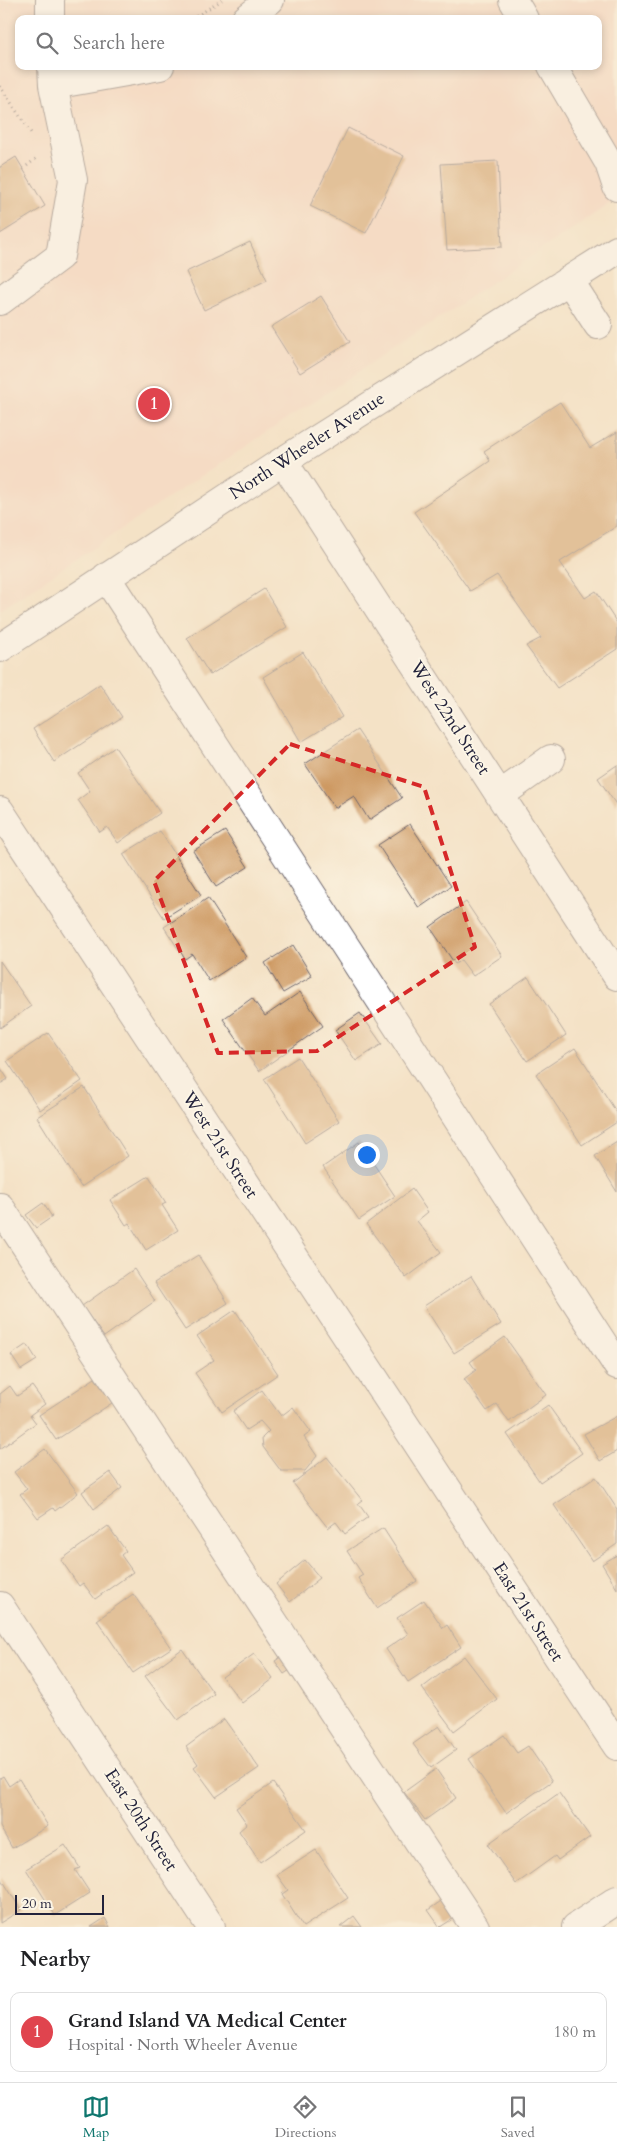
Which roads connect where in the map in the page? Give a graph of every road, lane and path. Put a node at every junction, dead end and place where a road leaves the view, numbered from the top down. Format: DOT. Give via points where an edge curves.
graph roads {
  1 [pos="50,0"];
  2 [pos="222,0"];
  3 [pos="270,0"];
  4 [pos="513,0"];
  5 [pos="50,15"];
  6 [pos="198,15"];
  7 [pos="251,15"];
  8 [pos="522,15"];
  9 [pos="117,70"];
  10 [pos="554,70"];
  11 [pos="52,76"];
  12 [pos="0,86"];
  13 [pos="34,137"];
  14 [pos="43,154"];
  15 [pos="23,169"];
  16 [pos="617,187"];
  17 [pos="617,250"];
  18 [pos="569,280"];
  19 [pos="0,301"];
  20 [pos="598,325"];
  21 [pos="284,461"];
  22 [pos="106,577"];
  23 [pos="0,648"];
  24 [pos="551,759"];
  25 [pos="500,795"];
  26 [pos="0,811"];
  27 [pos="617,976"];
  28 [pos="0,1207"];
  29 [pos="617,1364"];
  30 [pos="440,1478"];
  31 [pos="0,1606"];
  32 [pos="617,1746"];
  33 [pos="617,1900"];
  34 [pos="211,1927"];
  35 [pos="475,1927"];
  36 [pos="576,1927"];
  1 -- 5 [label="street"];
  2 -- 6 [label="path"];
  3 -- 7 [label="street"];
  4 -- 8 [label="street"];
  9 -- 11 [label="street"];
  10 -- 16 [label="street" via="609,163"];
  11 -- 19 [label="street" via="73,180 60,256"];
  12 -- 13 [label="path"];
  14 -- 15 [label="path"];
  17 -- 18 [label="street, North Wheeler Avenue"];
  18 -- 20 [label="street"];
  18 -- 21 [label="street, North Wheeler Avenue"];
  21 -- 22 [label="street, North Wheeler Avenue"];
  21 -- 25 [label="street, West 22nd Street"];
  22 -- 23 [label="street, North Wheeler Avenue"];
  22 -- 29 [label="street"];
  24 -- 25 [label="street"];
  25 -- 27 [label="street, West 22nd Street"];
  26 -- 30 [label="street, West 21st Street"];
  28 -- 35 [label="street"];
  30 -- 32 [label="street, East 21st Street"];
  31 -- 34 [label="street, East 20th Street"];
  33 -- 36 [label="street"];
}
